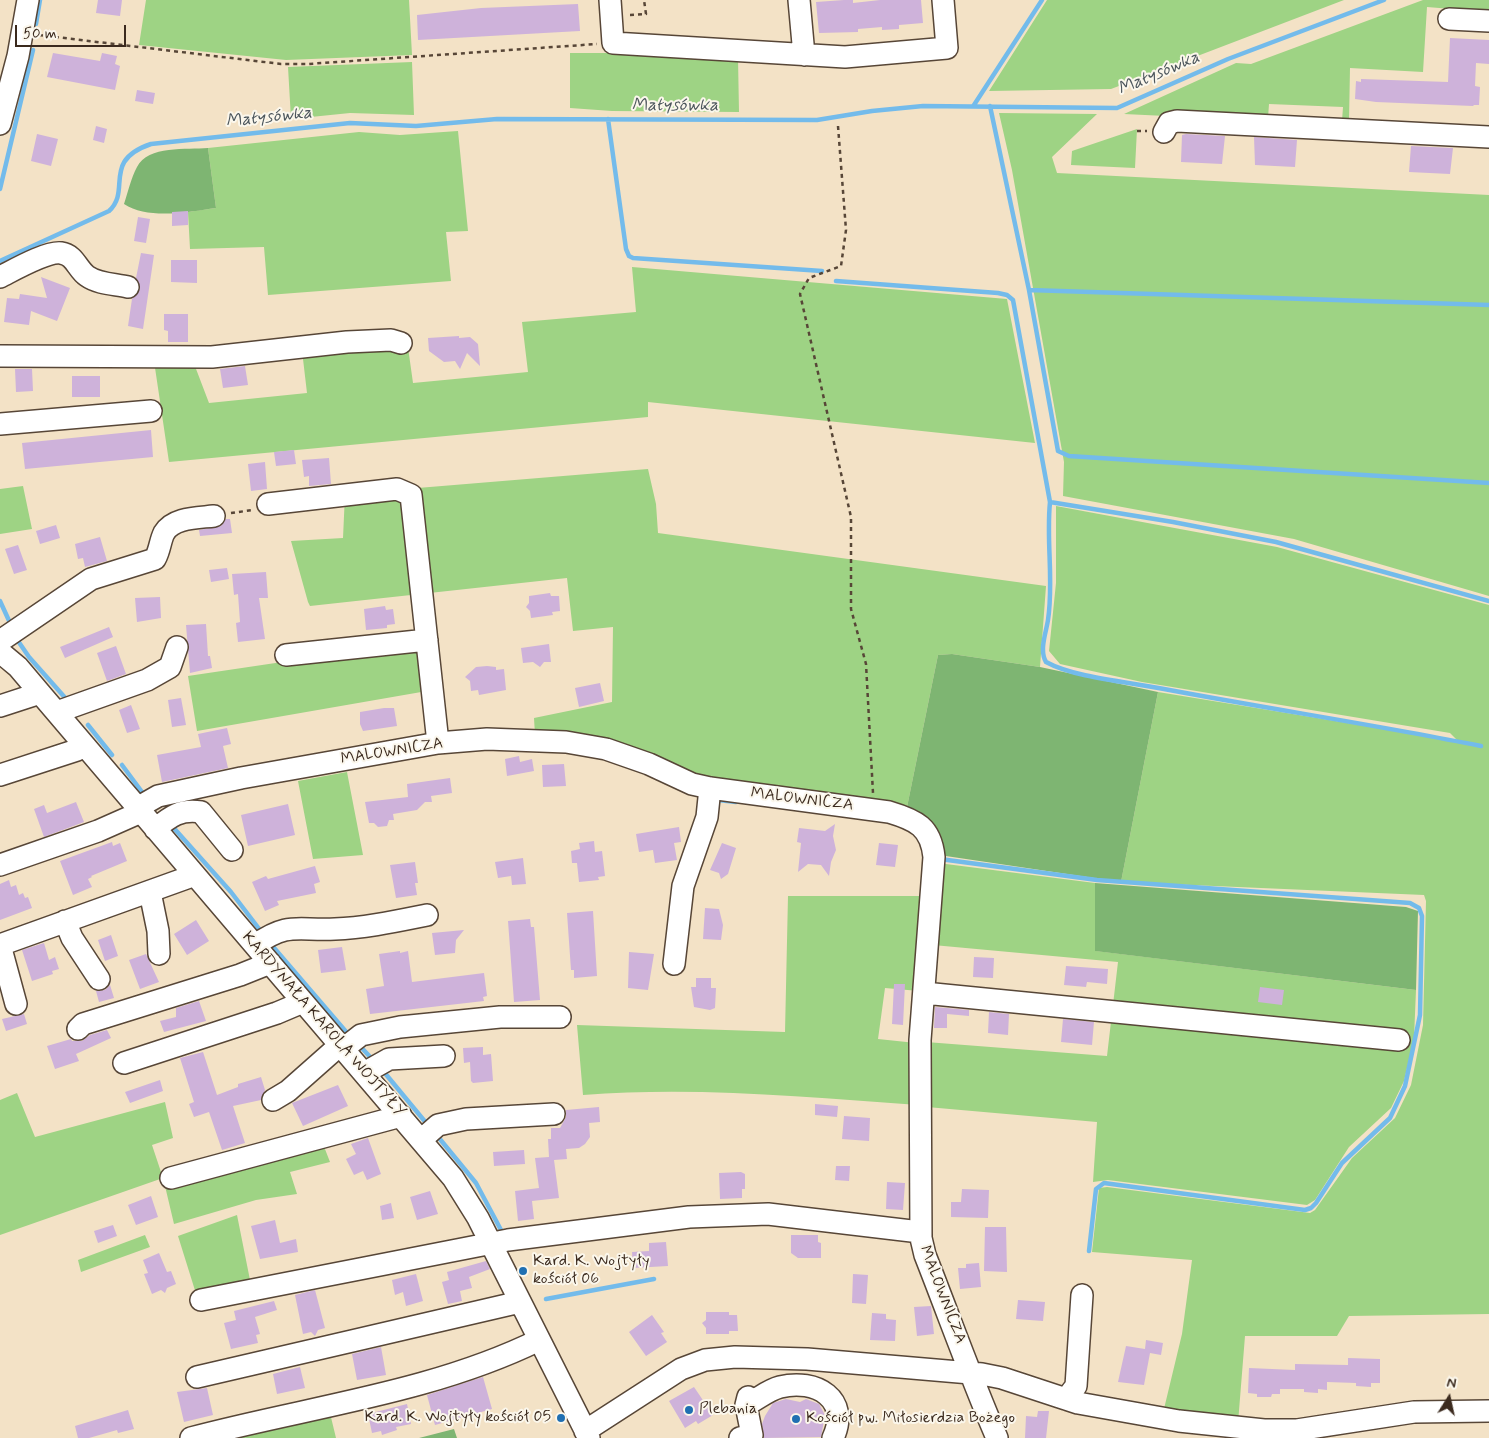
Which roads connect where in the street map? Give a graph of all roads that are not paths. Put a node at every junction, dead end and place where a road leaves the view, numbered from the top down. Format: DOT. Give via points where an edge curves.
graph roads {
  1 [pos="28,0"];
  2 [pos="610,0"];
  3 [pos="799,0"];
  4 [pos="943,0"];
  5 [pos="1450,19"];
  6 [pos="1489,21"];
  7 [pos="9,53"];
  8 [pos="804,55"];
  9 [pos="0,124"];
  10 [pos="1164,132"];
  11 [pos="1489,137"];
  12 [pos="0,276"];
  13 [pos="128,287"];
  14 [pos="401,343"];
  15 [pos="0,356"];
  16 [pos="151,411"];
  17 [pos="0,424"];
  18 [pos="268,504"];
  19 [pos="214,516"];
  20 [pos="427,640"];
  21 [pos="0,641"];
  22 [pos="177,647"];
  23 [pos="0,652"];
  24 [pos="286,655"];
  25 [pos="40,693"];
  26 [pos="0,706"];
  27 [pos="57,712"];
  28 [pos="438,743"];
  29 [pos="84,746"];
  30 [pos="0,775"];
  31 [pos="710,788"];
  32 [pos="139,810"];
  33 [pos="156,829"];
  34 [pos="232,850"];
  35 [pos="0,865"];
  36 [pos="190,870"];
  37 [pos="150,892"];
  38 [pos="427,915"];
  39 [pos="65,922"];
  40 [pos="0,935"];
  41 [pos="262,940"];
  42 [pos="159,954"];
  43 [pos="270,963"];
  44 [pos="674,964"];
  45 [pos="99,979"];
  46 [pos="924,993"];
  47 [pos="303,1002"];
  48 [pos="16,1004"];
  49 [pos="560,1017"];
  50 [pos="78,1029"];
  51 [pos="1399,1040"];
  52 [pos="342,1047"];
  53 [pos="444,1056"];
  54 [pos="124,1063"];
  55 [pos="364,1073"];
  56 [pos="273,1100"];
  57 [pos="397,1111"];
  58 [pos="554,1114"];
  59 [pos="301,1132"];
  60 [pos="421,1140"];
  61 [pos="171,1178"];
  62 [pos="920,1232"];
  63 [pos="491,1243"];
  64 [pos="1082,1295"];
  65 [pos="201,1300"];
  66 [pos="520,1302"];
  67 [pos="539,1340"];
  68 [pos="970,1372"];
  69 [pos="196,1377"];
  70 [pos="1066,1399"];
  71 [pos="1489,1411"];
  72 [pos="587,1435"];
  73 [pos="749,1437"];
  74 [pos="191,1438"];
  75 [pos="833,1438"];
  76 [pos="997,1438"];
  1 -- 7 [label="street" via="23,34"];
  2 -- 8 [label="street" via="613,42"];
  3 -- 8 [label="street"];
  4 -- 8 [label="street" via="947,48 845,57"];
  5 -- 6 [label="street"];
  7 -- 9 [label="street"];
  10 -- 11 [label="street" via="1167,126 1177,121"];
  12 -- 13 [label="street" via="45,256 61,253 72,257 85,275"];
  14 -- 15 [label="street" via="391,340 347,342 212,357"];
  16 -- 17 [label="street"];
  18 -- 20 [label="street" via="397,488 410,495"];
  19 -- 21 [label="street" via="186,519 174,524 164,533 155,559 91,579"];
  20 -- 24 [label="street"];
  20 -- 28 [label="street"];
  22 -- 27 [label="street" via="170,667 148,680"];
  23 -- 25 [label="street, KARDYNAŁA KAROLA WOJTYŁY"];
  25 -- 26 [label="street"];
  25 -- 27 [label="street, KARDYNAŁA KAROLA WOJTYŁY"];
  27 -- 29 [label="street, KARDYNAŁA KAROLA WOJTYŁY"];
  28 -- 31 [label="street, MALOWNICZA" via="512,738 566,742 629,756 692,784"];
  28 -- 32 [label="street, MALOWNICZA" via="158,796"];
  29 -- 30 [label="street"];
  29 -- 32 [label="street, KARDYNAŁA KAROLA WOJTYŁY"];
  31 -- 44 [label="street" via="707,817 683,886"];
  31 -- 46 [label="street, MALOWNICZA" via="873,809 905,817 920,826 931,837 934,857"];
  32 -- 33 [label="street, KARDYNAŁA KAROLA WOJTYŁY"];
  32 -- 35 [label="street, MALOWNICZA" via="98,831"];
  33 -- 34 [label="street" via="173,814 187,810 200,812"];
  33 -- 36 [label="street, KARDYNAŁA KAROLA WOJTYŁY"];
  36 -- 37 [label="street"];
  36 -- 40 [label="street"];
  36 -- 41 [label="street, KARDYNAŁA KAROLA WOJTYŁY"];
  37 -- 39 [label="street"];
  37 -- 42 [label="street"];
  38 -- 41 [label="street" via="335,929 285,928"];
  39 -- 45 [label="street"];
  39 -- 48 [label="street" via="0,945"];
  41 -- 43 [label="street, KARDYNAŁA KAROLA WOJTYŁY"];
  43 -- 47 [label="street, KARDYNAŁA KAROLA WOJTYŁY"];
  43 -- 50 [label="street" via="83,1024"];
  46 -- 51 [label="street"];
  46 -- 62 [label="street, MALOWNICZA" via="920,1040"];
  47 -- 52 [label="street, KARDYNAŁA KAROLA WOJTYŁY"];
  47 -- 54 [label="street"];
  49 -- 52 [label="street" via="500,1017 400,1027 361,1035"];
  52 -- 55 [label="street, KARDYNAŁA KAROLA WOJTYŁY"];
  52 -- 56 [label="street"];
  53 -- 55 [label="street" via="389,1059"];
  55 -- 57 [label="street, KARDYNAŁA KAROLA WOJTYŁY"];
  57 -- 59 [label="street"];
  57 -- 60 [label="street, KARDYNAŁA KAROLA WOJTYŁY"];
  57 -- 61 [label="street"];
  58 -- 60 [label="street" via="466,1119 438,1125"];
  60 -- 63 [label="street, KARDYNAŁA KAROLA WOJTYŁY" via="453,1178"];
  62 -- 63 [label="street" via="747,1214 689,1217"];
  62 -- 68 [label="street, MALOWNICZA" via="925,1254"];
  63 -- 65 [label="street"];
  63 -- 66 [label="street, KARDYNAŁA KAROLA WOJTYŁY"];
  64 -- 70 [label="street" via="1076,1386"];
  66 -- 67 [label="street, KARDYNAŁA KAROLA WOJTYŁY"];
  66 -- 69 [label="street"];
  67 -- 72 [label="street, KARDYNAŁA KAROLA WOJTYŁY"];
  67 -- 74 [label="street" via="502,1358 407,1387"];
  68 -- 70 [label="street, MALOWNICZA" via="1002,1378"];
  68 -- 72 [label="street, MALOWNICZA" via="807,1359 736,1357 705,1360 681,1369"];
  68 -- 76 [label="street"];
  70 -- 71 [label="street, MALOWNICZA" via="1179,1421 1264,1430 1297,1430 1414,1412"];
  73 -- 75 [label="street" via="747,1401 780,1387 797,1385 816,1388 830,1396 838,1422"];
}
